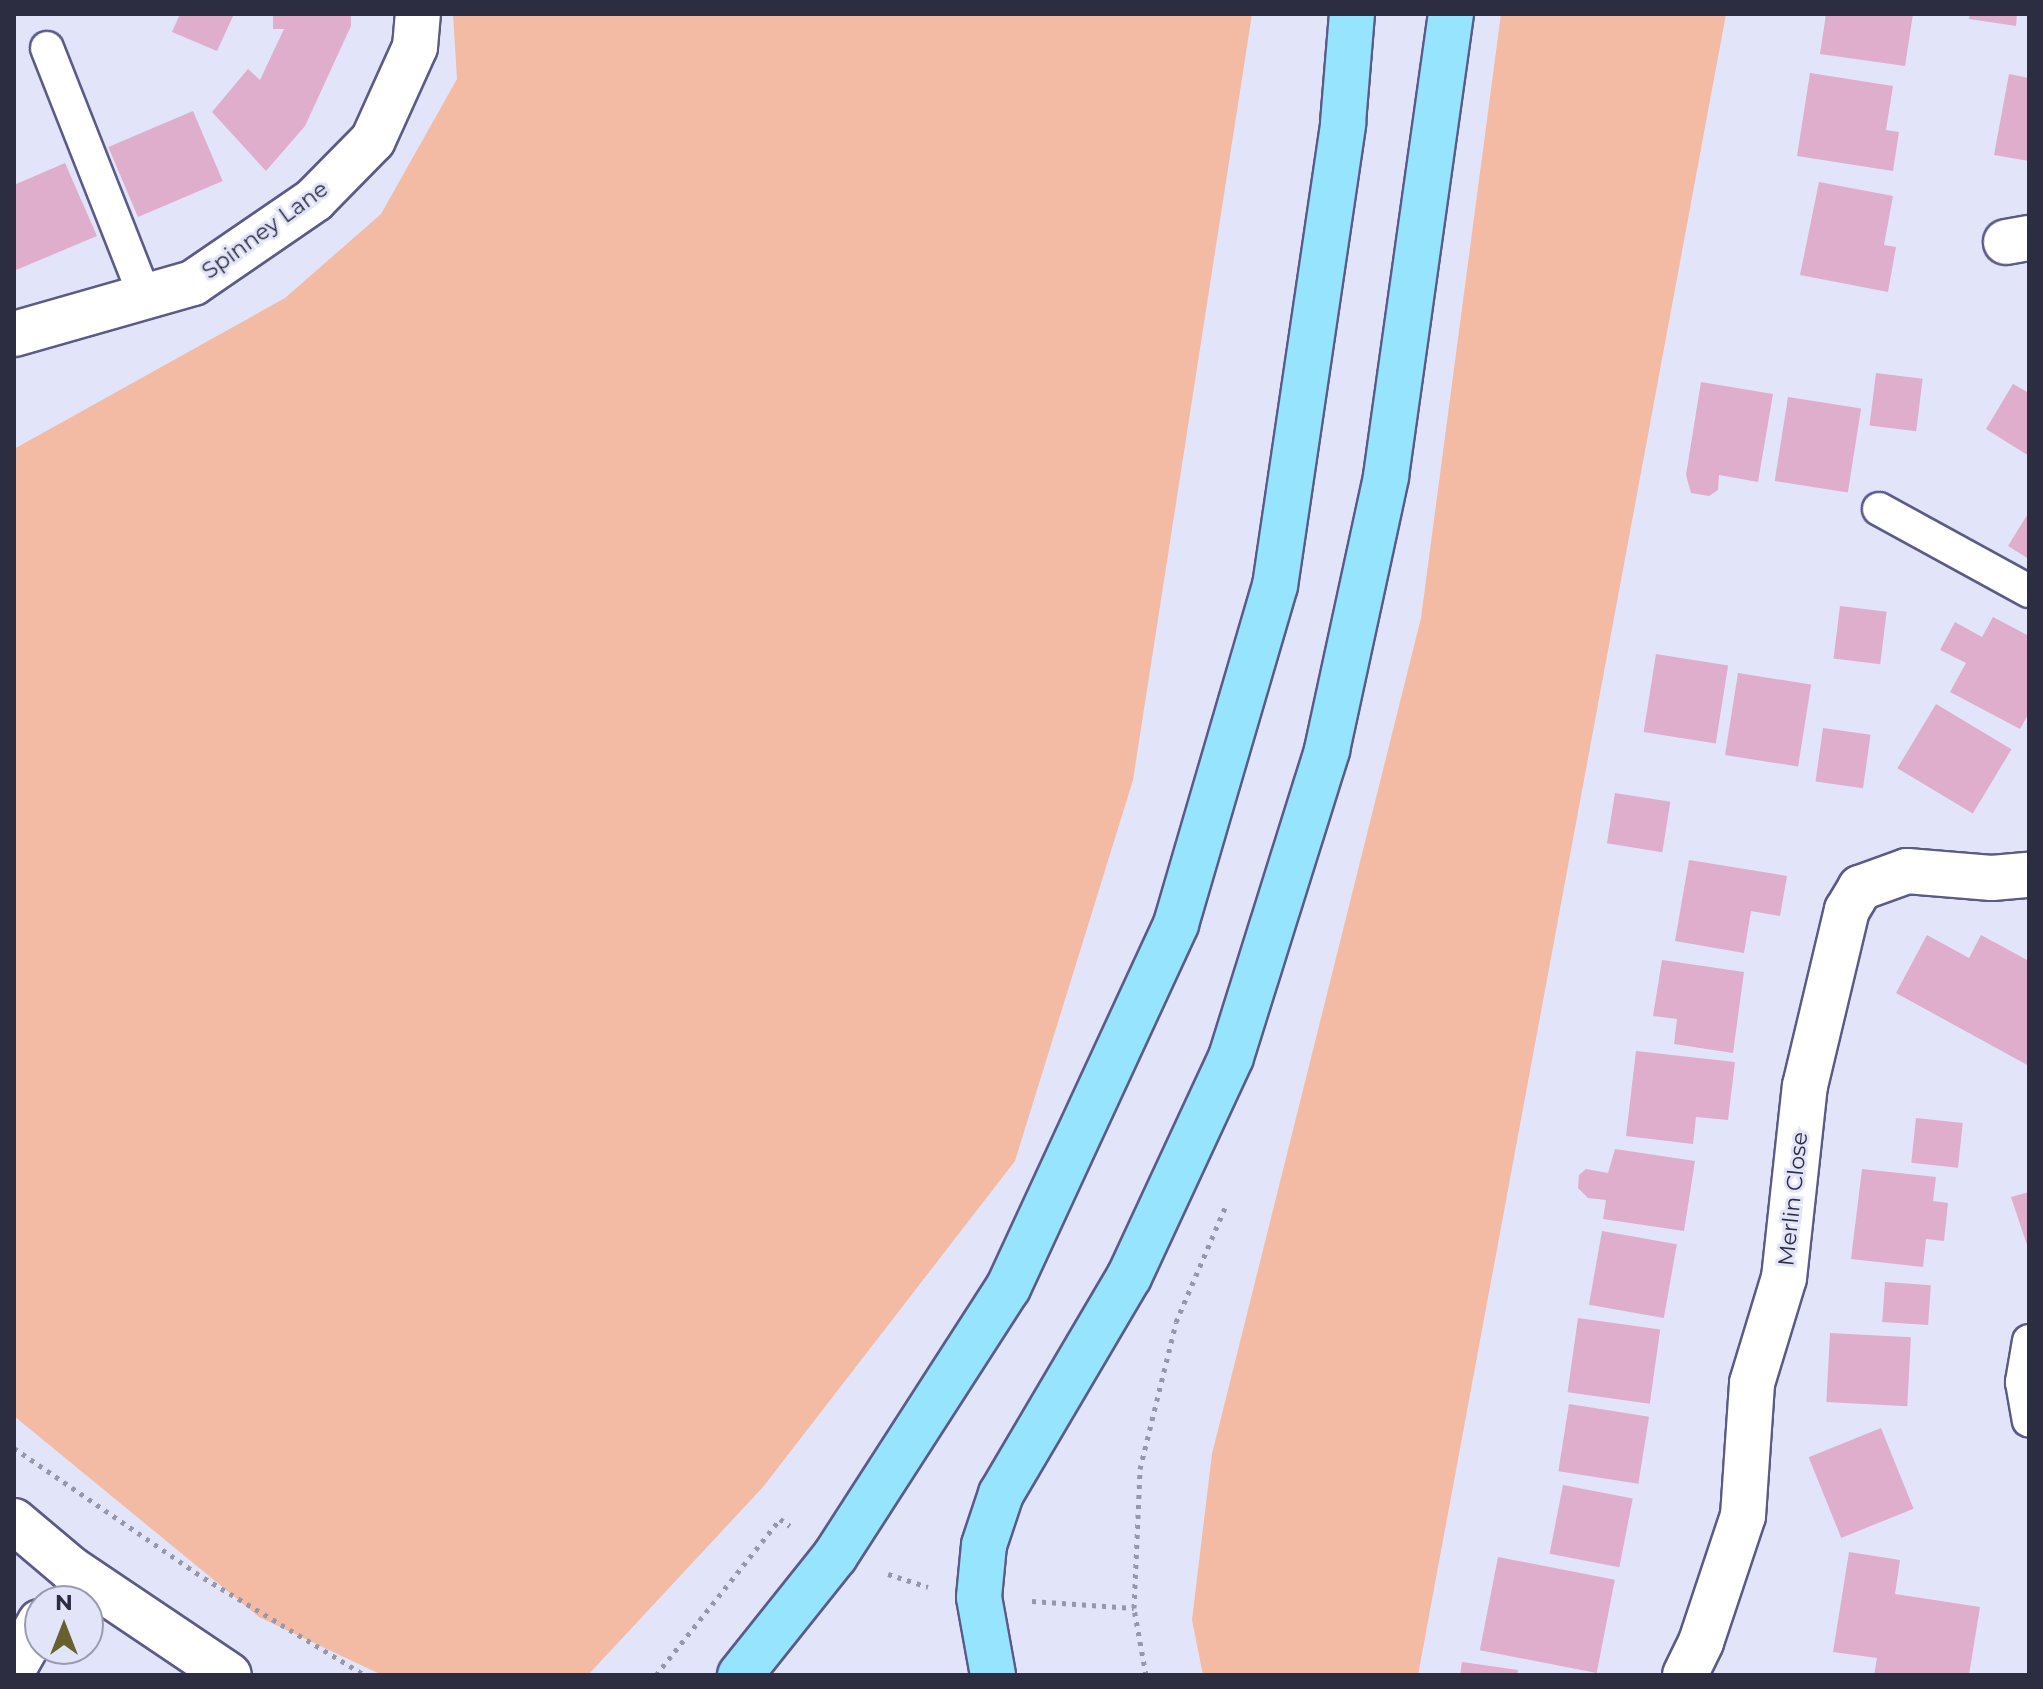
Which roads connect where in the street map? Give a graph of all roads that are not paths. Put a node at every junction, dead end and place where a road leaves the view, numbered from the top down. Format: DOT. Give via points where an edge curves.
graph roads {
  1 [pos="418,14"];
  2 [pos="1352,14"];
  3 [pos="1451,14"];
  4 [pos="47,48"];
  5 [pos="145,297"];
  6 [pos="14,334"];
  7 [pos="1879,509"];
  8 [pos="2029,591"];
  9 [pos="2029,875"];
  10 [pos="2029,1341"];
  11 [pos="2029,1420"];
  12 [pos="14,1521"];
  13 [pos="62,1585"];
  14 [pos="104,1608"];
  15 [pos="24,1650"];
  16 [pos="14,1668"];
  17 [pos="229,1675"];
  18 [pos="740,1675"];
  19 [pos="993,1675"];
  20 [pos="1685,1675"];
  1 -- 5 [label="street, Spinney Lane" via="415,47 373,140 314,200 205,275"];
  2 -- 18 [label="highway" via="1343,123 1275,586 1176,924 1008,1288 835,1556"];
  3 -- 19 [label="highway" via="1386,476 1327,750 1231,1057 1129,1277 1001,1494 984,1545 979,1597"];
  4 -- 5 [label="lane"];
  5 -- 6 [label="street, Spinney Lane"];
  7 -- 8 [label="lane"];
  9 -- 20 [label="street, Merlin Close" via="1992,878 1907,871 1860,888 1847,910 1805,1086 1788,1263 1752,1383 1743,1516"];
  10 -- 11 [label="lane" via="2022,1382"];
  12 -- 13 [label="street"];
  14 -- 17 [label="street"];
  15 -- 16 [label="street"];
}
